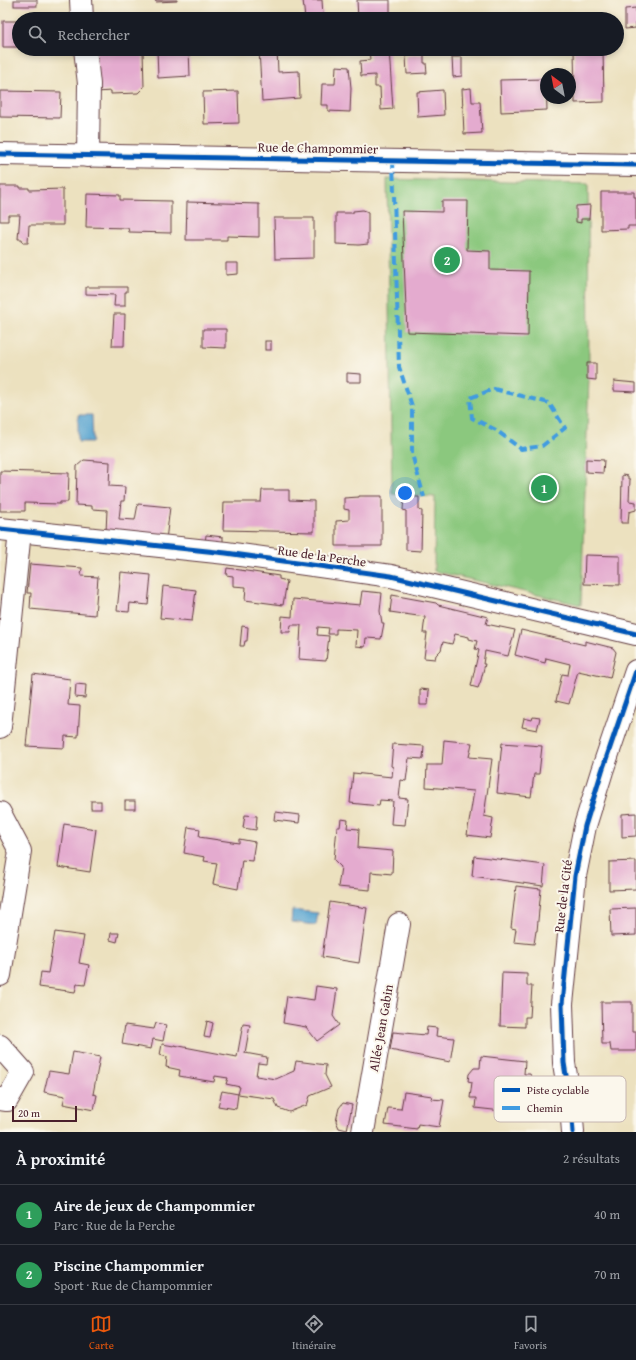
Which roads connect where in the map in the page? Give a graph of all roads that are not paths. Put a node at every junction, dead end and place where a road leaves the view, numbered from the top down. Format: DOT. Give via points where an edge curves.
graph roads {
  1 [pos="81,0"];
  2 [pos="82,12"];
  3 [pos="86,56"];
  4 [pos="0,154"];
  5 [pos="88,156"];
  6 [pos="636,165"];
  7 [pos="10,530"];
  8 [pos="636,634"];
  9 [pos="636,671"];
  10 [pos="0,727"];
  11 [pos="0,813"];
  12 [pos="400,924"];
  13 [pos="0,975"];
  14 [pos="0,1046"];
  15 [pos="566,1076"];
  16 [pos="0,1098"];
  17 [pos="572,1122"];
  18 [pos="578,1122"];
  19 [pos="363,1132"];
  20 [pos="573,1132"];
  21 [pos="583,1132"];
  1 -- 2 [label="street"];
  3 -- 5 [label="street" via="89,84"];
  4 -- 5 [label="street, Rue de Champommier"];
  5 -- 6 [label="street, Rue de Champommier"];
  7 -- 8 [label="street, Rue de la Perche" via="226,553 391,576"];
  7 -- 10 [label="street"];
  9 -- 15 [label="street, Rue de la Cité" via="585,826 575,876 562,1004"];
  11 -- 13 [label="street" via="20,851"];
  12 -- 19 [label="street, Allée Jean Gabin"];
  14 -- 16 [label="street" via="23,1072 6,1100"];
  17 -- 20 [label="street, Rue de la Cité"];
  18 -- 21 [label="street, Rue de la Cité"];
}
